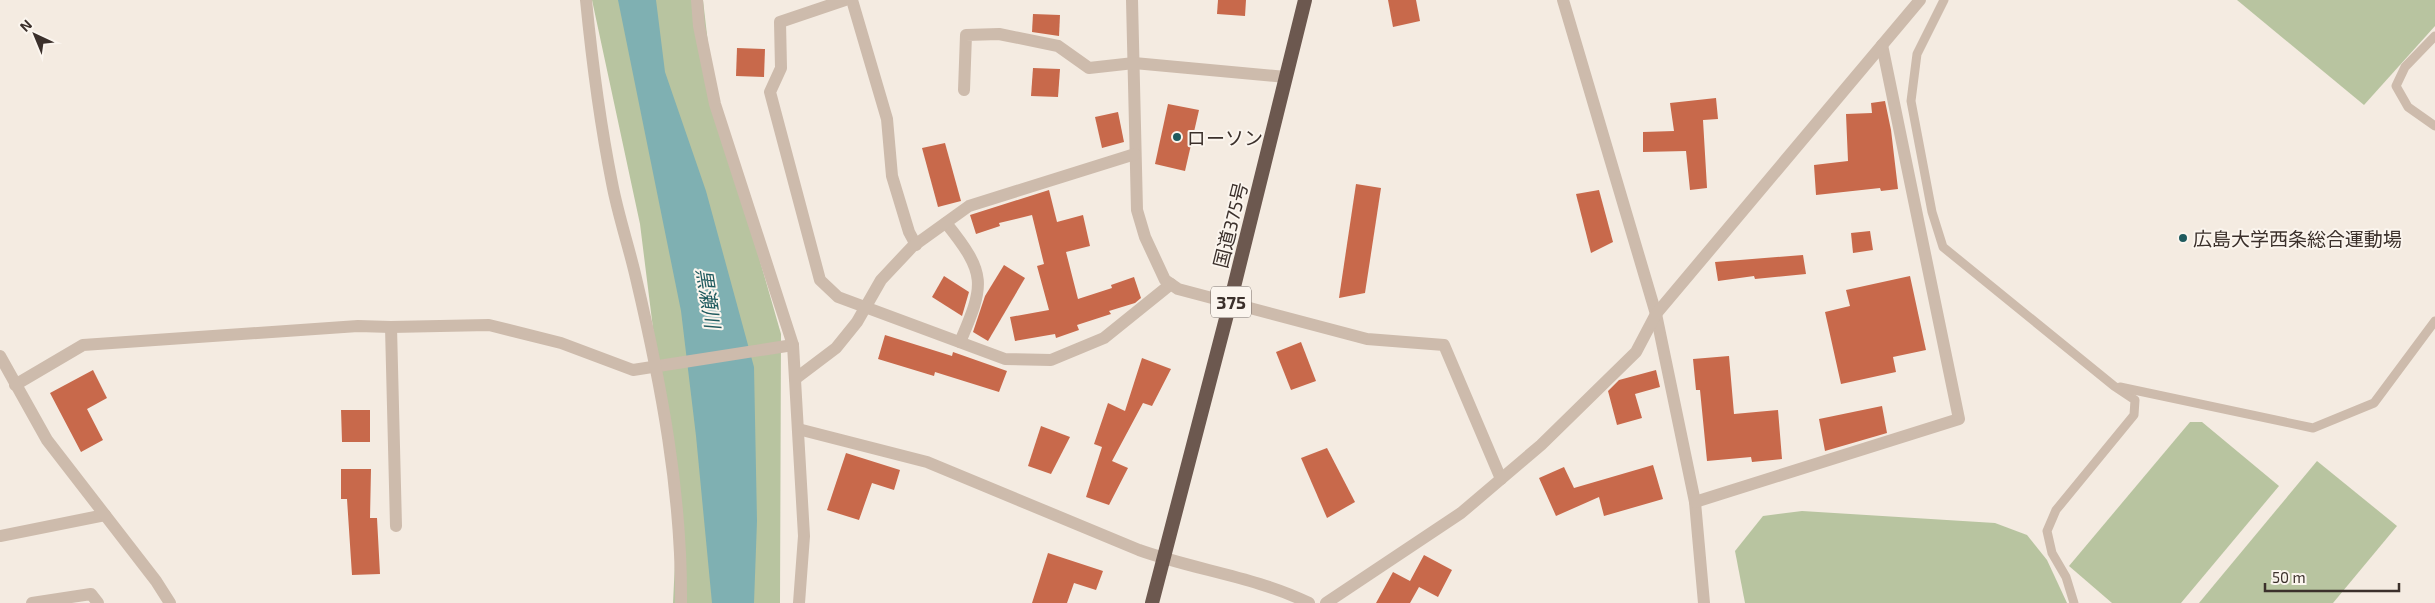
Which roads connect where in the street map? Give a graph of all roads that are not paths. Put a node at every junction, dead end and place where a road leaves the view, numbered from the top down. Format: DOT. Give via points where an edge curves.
graph roads {
  1 [pos="586,0"];
  2 [pos="697,0"];
  3 [pos="845,0"];
  4 [pos="852,0"];
  5 [pos="1132,0"];
  6 [pos="1305,0"];
  7 [pos="1562,0"];
  8 [pos="1920,0"];
  9 [pos="1944,0"];
  10 [pos="2435,36"];
  11 [pos="1882,45"];
  12 [pos="1134,63"];
  13 [pos="1286,77"];
  14 [pos="964,90"];
  15 [pos="2435,126"];
  16 [pos="1136,154"];
  17 [pos="946,222"];
  18 [pos="916,245"];
  19 [pos="1171,284"];
  20 [pos="1230,303"];
  21 [pos="866,307"];
  22 [pos="1656,314"];
  23 [pos="2435,322"];
  24 [pos="391,327"];
  25 [pos="960,342"];
  26 [pos="793,345"];
  27 [pos="0,356"];
  28 [pos="658,366"];
  29 [pos="795,379"];
  30 [pos="15,386"];
  31 [pos="2114,386"];
  32 [pos="798,429"];
  33 [pos="1501,479"];
  34 [pos="1695,502"];
  35 [pos="105,515"];
  36 [pos="396,526"];
  37 [pos="0,536"];
  38 [pos="1163,559"];
  39 [pos="32,603"];
  40 [pos="98,603"];
  41 [pos="170,603"];
  42 [pos="681,603"];
  43 [pos="799,603"];
  44 [pos="1152,603"];
  45 [pos="1309,603"];
  46 [pos="1326,603"];
  47 [pos="1704,603"];
  48 [pos="2074,603"];
  1 -- 28 [label="street" via="612,184"];
  2 -- 26 [label="street" via="715,104"];
  3 -- 21 [label="street" via="780,22 781,68 770,92 820,280 838,297"];
  4 -- 18 [label="street" via="887,119 892,176"];
  5 -- 12 [label="street"];
  6 -- 13 [label="highway, 国道375号 / 375"];
  7 -- 22 [label="street"];
  8 -- 11 [label="street"];
  9 -- 31 [label="lane" via="1917,54 1911,101 1932,212 1943,247"];
  10 -- 15 [label="lane" via="2405,67 2396,86 2408,107"];
  11 -- 22 [label="street"];
  11 -- 34 [label="street" via="1959,419"];
  12 -- 13 [label="street"];
  12 -- 14 [label="street" via="1089,68 1058,46 999,34 966,35"];
  12 -- 16 [label="street"];
  13 -- 20 [label="highway, 国道375号 / 375"];
  16 -- 17 [label="street" via="969,206"];
  16 -- 19 [label="street" via="1137,210 1145,237 1165,280"];
  17 -- 18 [label="street"];
  17 -- 25 [label="street" via="966,247 979,275 976,303"];
  18 -- 21 [label="street" via="880,280"];
  19 -- 20 [label="street" via="1178,289"];
  19 -- 25 [label="street" via="1104,338 1051,360 1005,358"];
  20 -- 33 [label="street" via="1367,339 1444,345"];
  20 -- 38 [label="highway, 国道375号 / 375"];
  21 -- 25 [label="street"];
  21 -- 29 [label="street" via="836,348"];
  22 -- 33 [label="street" via="1636,352 1542,445"];
  22 -- 34 [label="street"];
  23 -- 31 [label="lane" via="2374,402 2313,428"];
  24 -- 28 [label="street" via="490,325 561,343 633,370"];
  24 -- 30 [label="street" via="358,326 83,345"];
  24 -- 36 [label="street"];
  26 -- 28 [label="street"];
  26 -- 29 [label="street"];
  27 -- 30 [label="street"];
  28 -- 42 [label="street" via="674,480"];
  29 -- 32 [label="street"];
  30 -- 35 [label="street" via="47,440"];
  31 -- 48 [label="lane" via="2135,400 2134,415 2056,510 2047,531 2052,553 2066,577"];
  32 -- 38 [label="street" via="927,462"];
  32 -- 43 [label="street" via="804,536"];
  33 -- 46 [label="street" via="1460,513"];
  34 -- 47 [label="street"];
  35 -- 37 [label="street"];
  35 -- 41 [label="street"];
  38 -- 44 [label="highway, 国道375号 / 375"];
  38 -- 45 [label="street" via="1287,592"];
  39 -- 40 [label="street" via="91,594"];
}
